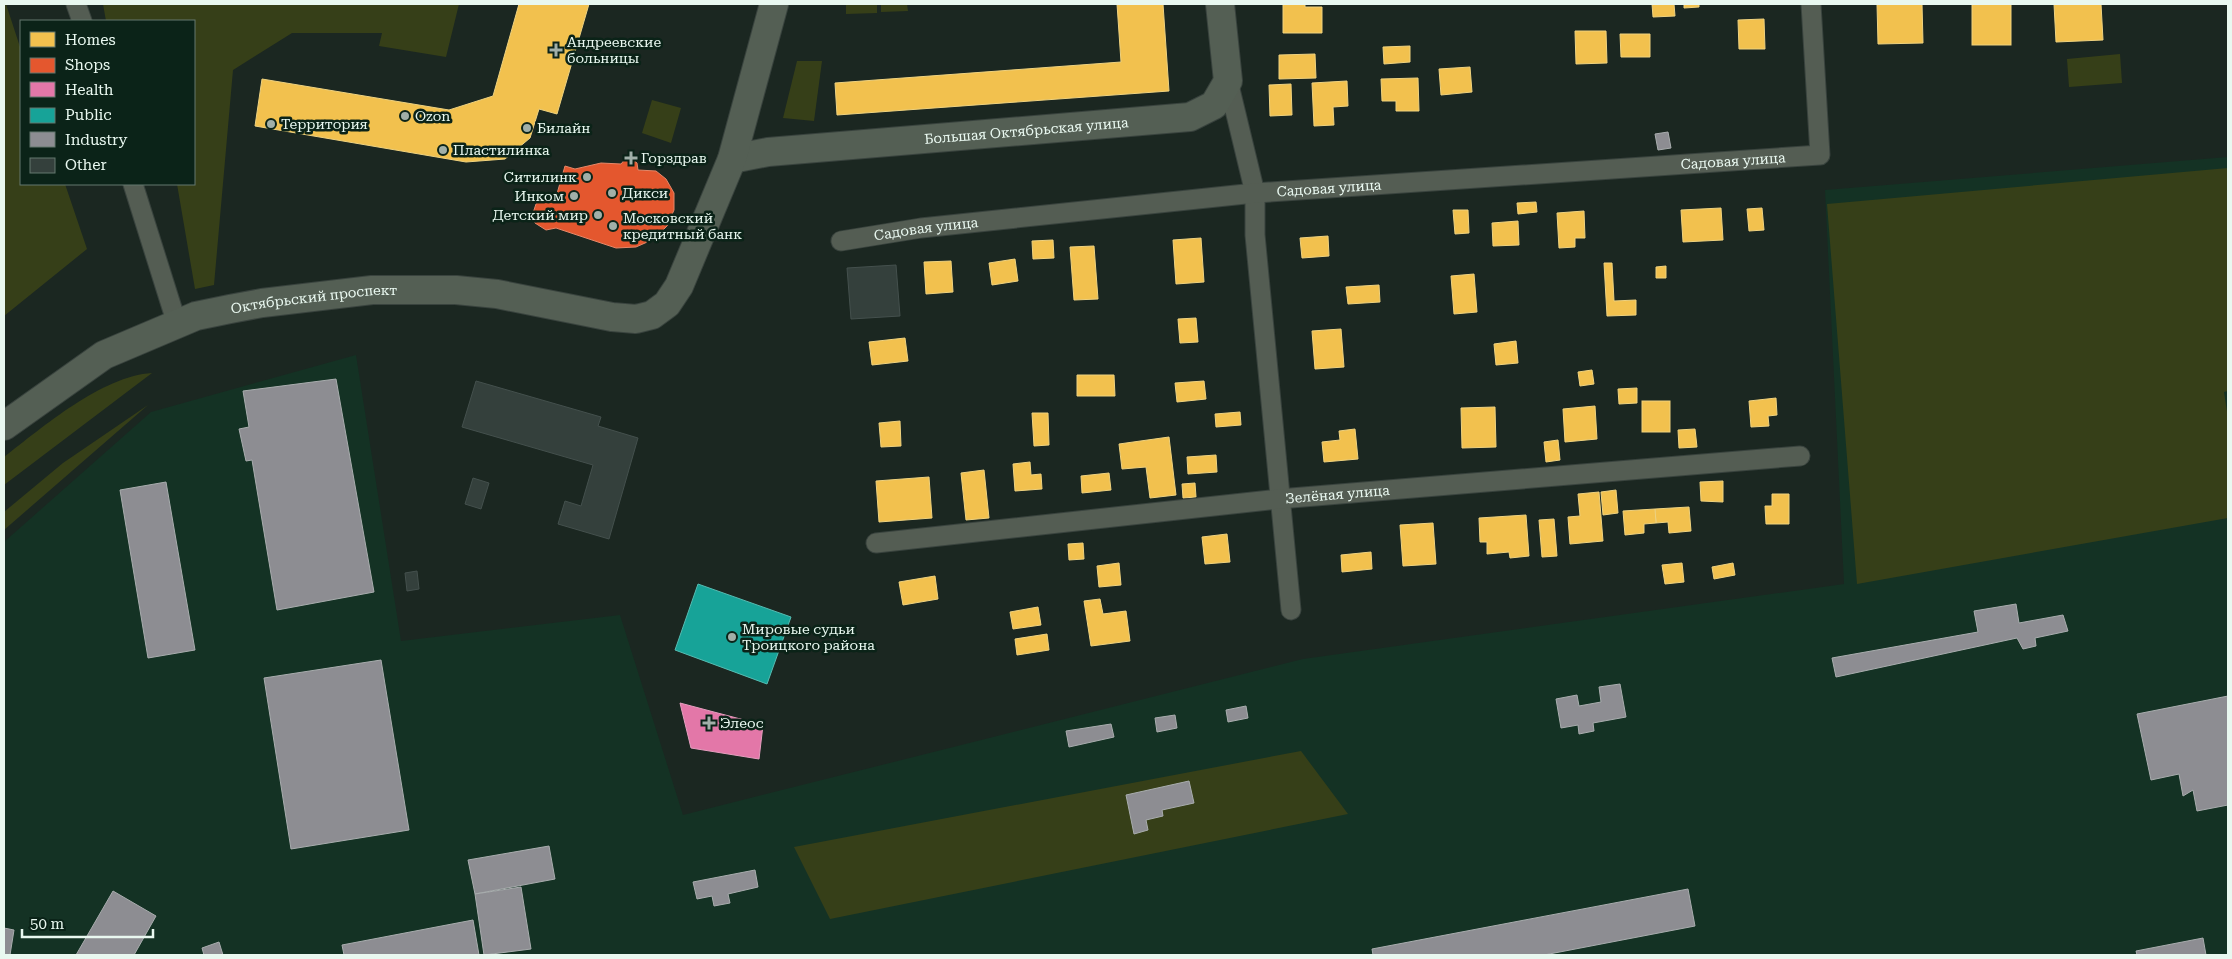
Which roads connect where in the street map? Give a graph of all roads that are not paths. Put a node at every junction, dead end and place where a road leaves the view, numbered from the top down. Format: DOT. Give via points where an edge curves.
graph roads {
  1 [pos="76,4"];
  2 [pos="774,4"];
  3 [pos="1220,4"];
  4 [pos="1810,4"];
  5 [pos="82,20"];
  6 [pos="1228,81"];
  7 [pos="732,159"];
  8 [pos="133,185"];
  9 [pos="1255,193"];
  10 [pos="841,241"];
  11 [pos="178,324"];
  12 [pos="4,426"];
  13 [pos="1800,456"];
  14 [pos="1280,499"];
  15 [pos="876,543"];
  16 [pos="1291,610"];
  1 -- 5 [label="street"];
  2 -- 7 [label="main road"];
  3 -- 6 [label="main road"];
  4 -- 9 [label="street, Садовая улица" via="1820,155"];
  6 -- 7 [label="main road, Большая Октябрьская улица" via="1214,105 1190,117 768,152"];
  6 -- 9 [label="street"];
  7 -- 11 [label="main road, Октябрьский проспект" via="679,286 667,304 652,315 636,319 612,317 489,293 456,290 372,290 262,303 196,316"];
  8 -- 11 [label="street"];
  9 -- 10 [label="street, Садовая улица" via="921,228"];
  9 -- 14 [label="street" via="1255,235"];
  11 -- 12 [label="main road, Октябрьский проспект" via="104,355"];
  13 -- 14 [label="street, Зелёная улица"];
  14 -- 15 [label="street, Зелёная улица"];
  14 -- 16 [label="street"];
}
